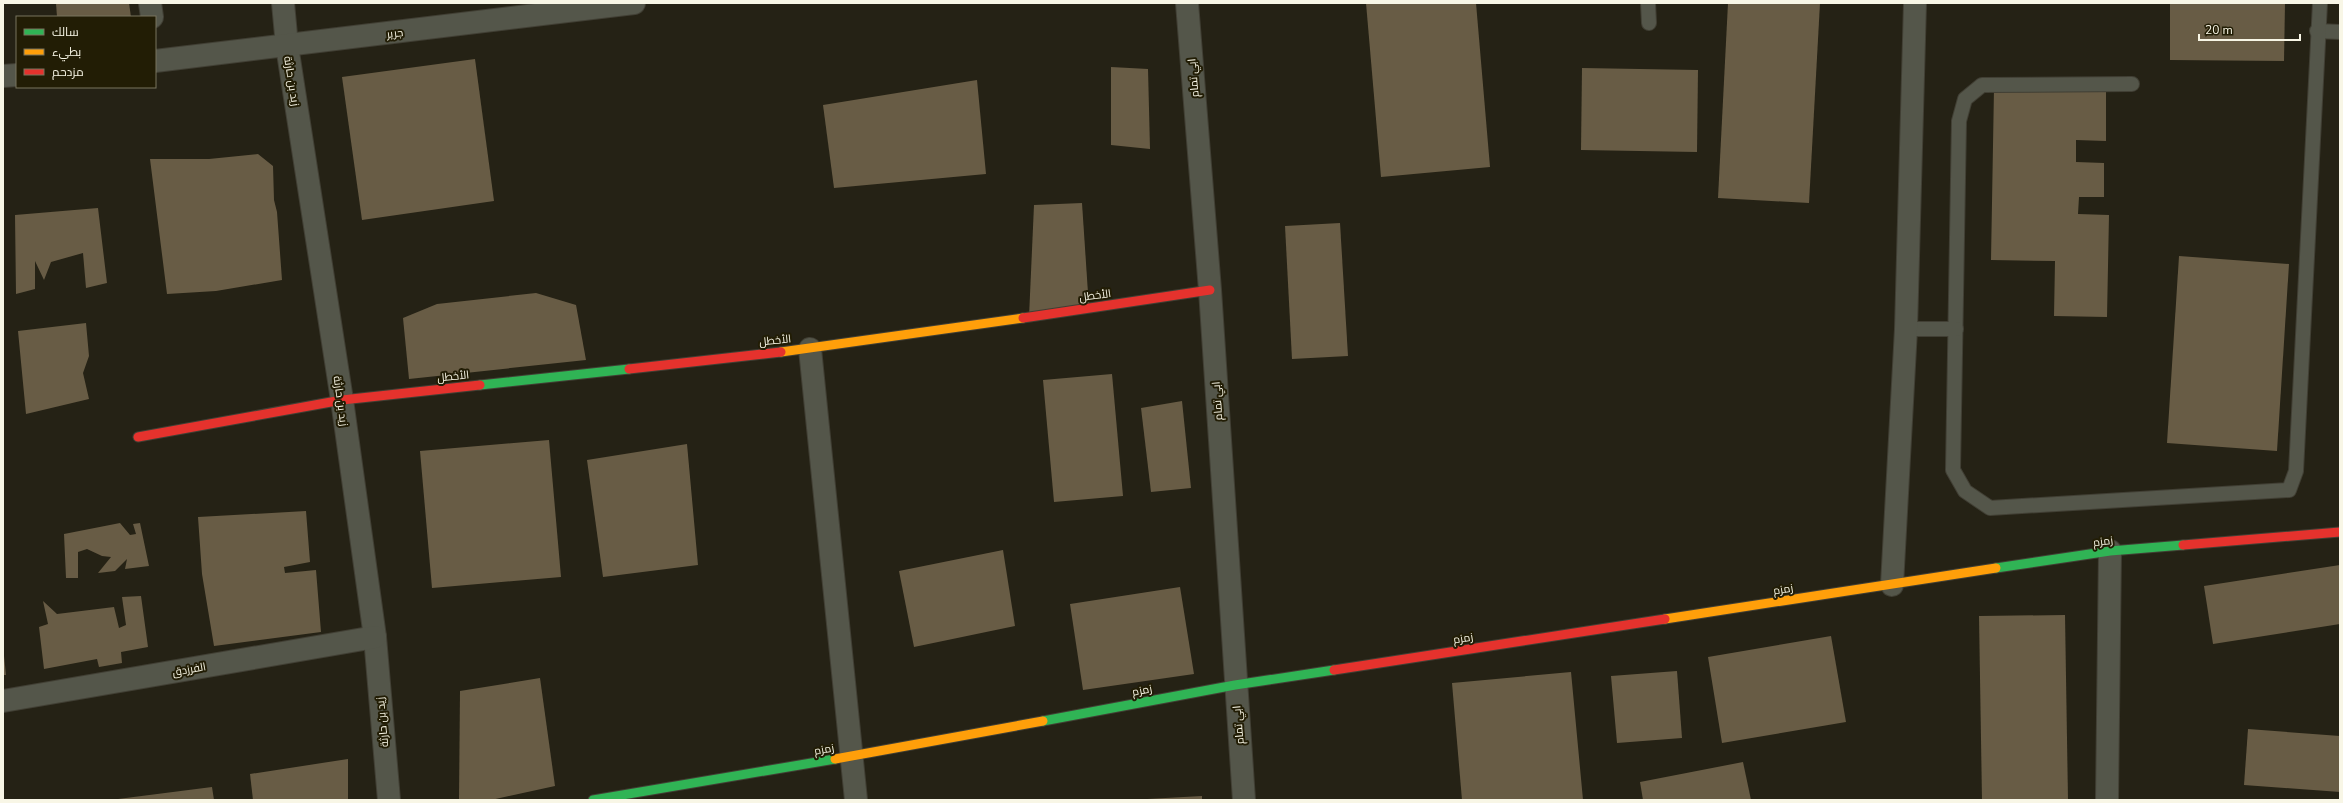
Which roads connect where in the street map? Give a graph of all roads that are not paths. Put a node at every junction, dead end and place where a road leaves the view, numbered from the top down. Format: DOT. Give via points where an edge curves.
graph roads {
  1 [pos="150,3"];
  2 [pos="283,3"];
  3 [pos="634,3"];
  4 [pos="1187,3"];
  5 [pos="1648,3"];
  6 [pos="1915,3"];
  7 [pos="2320,3"];
  8 [pos="152,16"];
  9 [pos="1648,23"];
  10 [pos="2317,31"];
  11 [pos="2340,32"];
  12 [pos="287,46"];
  13 [pos="156,55"];
  14 [pos="16,75"];
  15 [pos="3,76"];
  16 [pos="2132,84"];
  17 [pos="1210,290"];
  18 [pos="1906,329"];
  19 [pos="1956,329"];
  20 [pos="810,349"];
  21 [pos="342,400"];
  22 [pos="138,437"];
  23 [pos="2340,532"];
  24 [pos="2110,551"];
  25 [pos="1892,585"];
  26 [pos="375,637"];
  27 [pos="1235,685"];
  28 [pos="3,701"];
  29 [pos="851,756"];
  30 [pos="389,800"];
  31 [pos="593,800"];
  32 [pos="856,800"];
  33 [pos="1244,800"];
  34 [pos="2107,800"];
  1 -- 8 [label="street"];
  2 -- 12 [label="street, زيد بن حارثة"];
  3 -- 12 [label="street, جرير"];
  4 -- 17 [label="street, ابي تمام"];
  5 -- 9 [label="lane"];
  6 -- 18 [label="street"];
  7 -- 10 [label="lane"];
  10 -- 11 [label="lane"];
  10 -- 19 [label="lane" via="2296,471 2289,490 1990,508 1965,491 1953,470"];
  12 -- 13 [label="street, جرير"];
  12 -- 21 [label="street, زيد بن حارثة"];
  14 -- 15 [label="street"];
  16 -- 19 [label="lane" via="1982,85 1965,99 1959,121"];
  17 -- 20 [label="street, الأخطل"];
  17 -- 27 [label="street, ابي تمام"];
  18 -- 19 [label="lane"];
  18 -- 25 [label="street"];
  20 -- 21 [label="street, الأخطل"];
  20 -- 29 [label="street"];
  21 -- 22 [label="street, الأخطل"];
  21 -- 26 [label="street, زيد بن حارثة"];
  23 -- 24 [label="street, زمزم"];
  24 -- 25 [label="street, زمزم"];
  24 -- 34 [label="street"];
  25 -- 27 [label="street, زمزم"];
  26 -- 28 [label="street, الفرزدق"];
  26 -- 30 [label="street, زيد بن حارثة"];
  27 -- 29 [label="street, زمزم"];
  27 -- 33 [label="street, ابي تمام"];
  29 -- 31 [label="street, زمزم"];
  29 -- 32 [label="street"];
}
